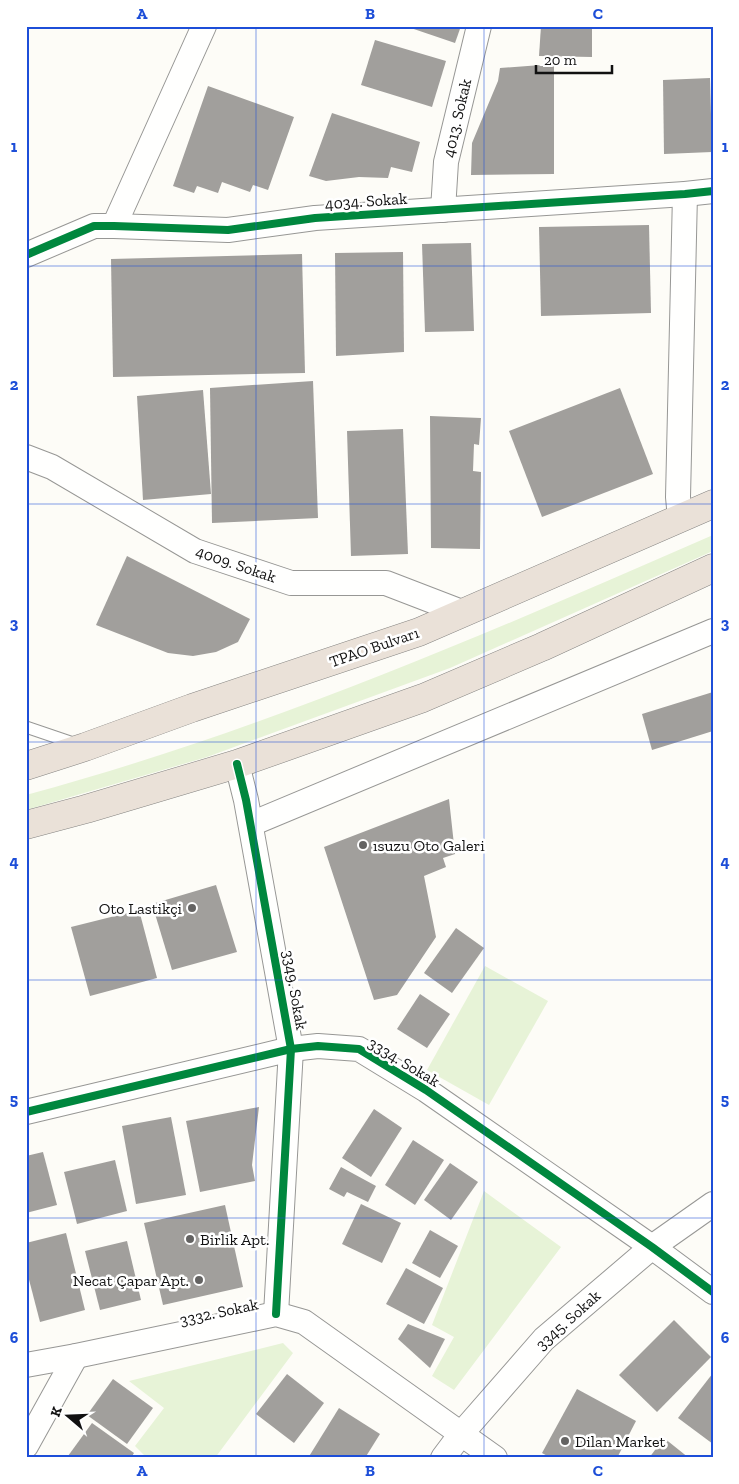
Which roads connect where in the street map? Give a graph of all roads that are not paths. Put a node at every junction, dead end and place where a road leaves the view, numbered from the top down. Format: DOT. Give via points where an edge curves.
graph roads {
  1 [pos="204,26"];
  2 [pos="479,26"];
  3 [pos="713,190"];
  4 [pos="685,194"];
  5 [pos="443,210"];
  6 [pos="114,226"];
  7 [pos="26,255"];
  8 [pos="26,457"];
  9 [pos="713,504"];
  10 [pos="680,518"];
  11 [pos="713,568"];
  12 [pos="464,612"];
  13 [pos="713,631"];
  14 [pos="26,727"];
  15 [pos="85,747"];
  16 [pos="237,764"];
  17 [pos="26,766"];
  18 [pos="251,824"];
  19 [pos="26,825"];
  20 [pos="291,1050"];
  21 [pos="26,1112"];
  22 [pos="713,1204"];
  23 [pos="652,1247"];
  24 [pos="713,1292"];
  25 [pos="276,1314"];
  26 [pos="76,1356"];
  27 [pos="26,1365"];
  28 [pos="460,1434"];
  29 [pos="26,1446"];
  30 [pos="26,1454"];
  31 [pos="32,1458"];
  32 [pos="443,1458"];
  33 [pos="495,1458"];
  1 -- 6 [label="street"];
  2 -- 5 [label="street, 4013. Sokak" via="446,162"];
  3 -- 4 [label="street, 4034. Sokak"];
  4 -- 5 [label="street, 4034. Sokak"];
  4 -- 10 [label="street"];
  5 -- 6 [label="street, 4034. Sokak" via="315,218 228,230"];
  6 -- 7 [label="street, 4034. Sokak" via="94,226"];
  8 -- 12 [label="street, 4009. Sokak" via="52,467 195,551 291,583 386,583"];
  9 -- 10 [label="highway, TPAO Bulvarı"];
  10 -- 12 [label="highway, TPAO Bulvarı"];
  11 -- 16 [label="highway" via="423,698"];
  12 -- 15 [label="highway, TPAO Bulvarı" via="419,632"];
  13 -- 18 [label="street"];
  14 -- 15 [label="lane"];
  15 -- 17 [label="highway, TPAO Bulvarı"];
  16 -- 18 [label="street, 3349. Sokak"];
  16 -- 19 [label="highway"];
  18 -- 20 [label="street, 3349. Sokak"];
  20 -- 21 [label="street, 3334. Sokak"];
  20 -- 23 [label="street, 3334. Sokak" via="318,1046 359,1049 426,1090"];
  20 -- 25 [label="street, 3349. Sokak"];
  22 -- 23 [label="street, 3345. Sokak"];
  23 -- 24 [label="street, 3334. Sokak"];
  23 -- 28 [label="street, 3345. Sokak" via="544,1339"];
  25 -- 26 [label="street, 3332. Sokak"];
  25 -- 28 [label="street, 3332. Sokak" via="304,1322"];
  26 -- 27 [label="street, 3332. Sokak"];
  26 -- 29 [label="street"];
  28 -- 32 [label="street, 3345. Sokak"];
  28 -- 33 [label="street, 3332. Sokak"];
  30 -- 31 [label="street"];
}
